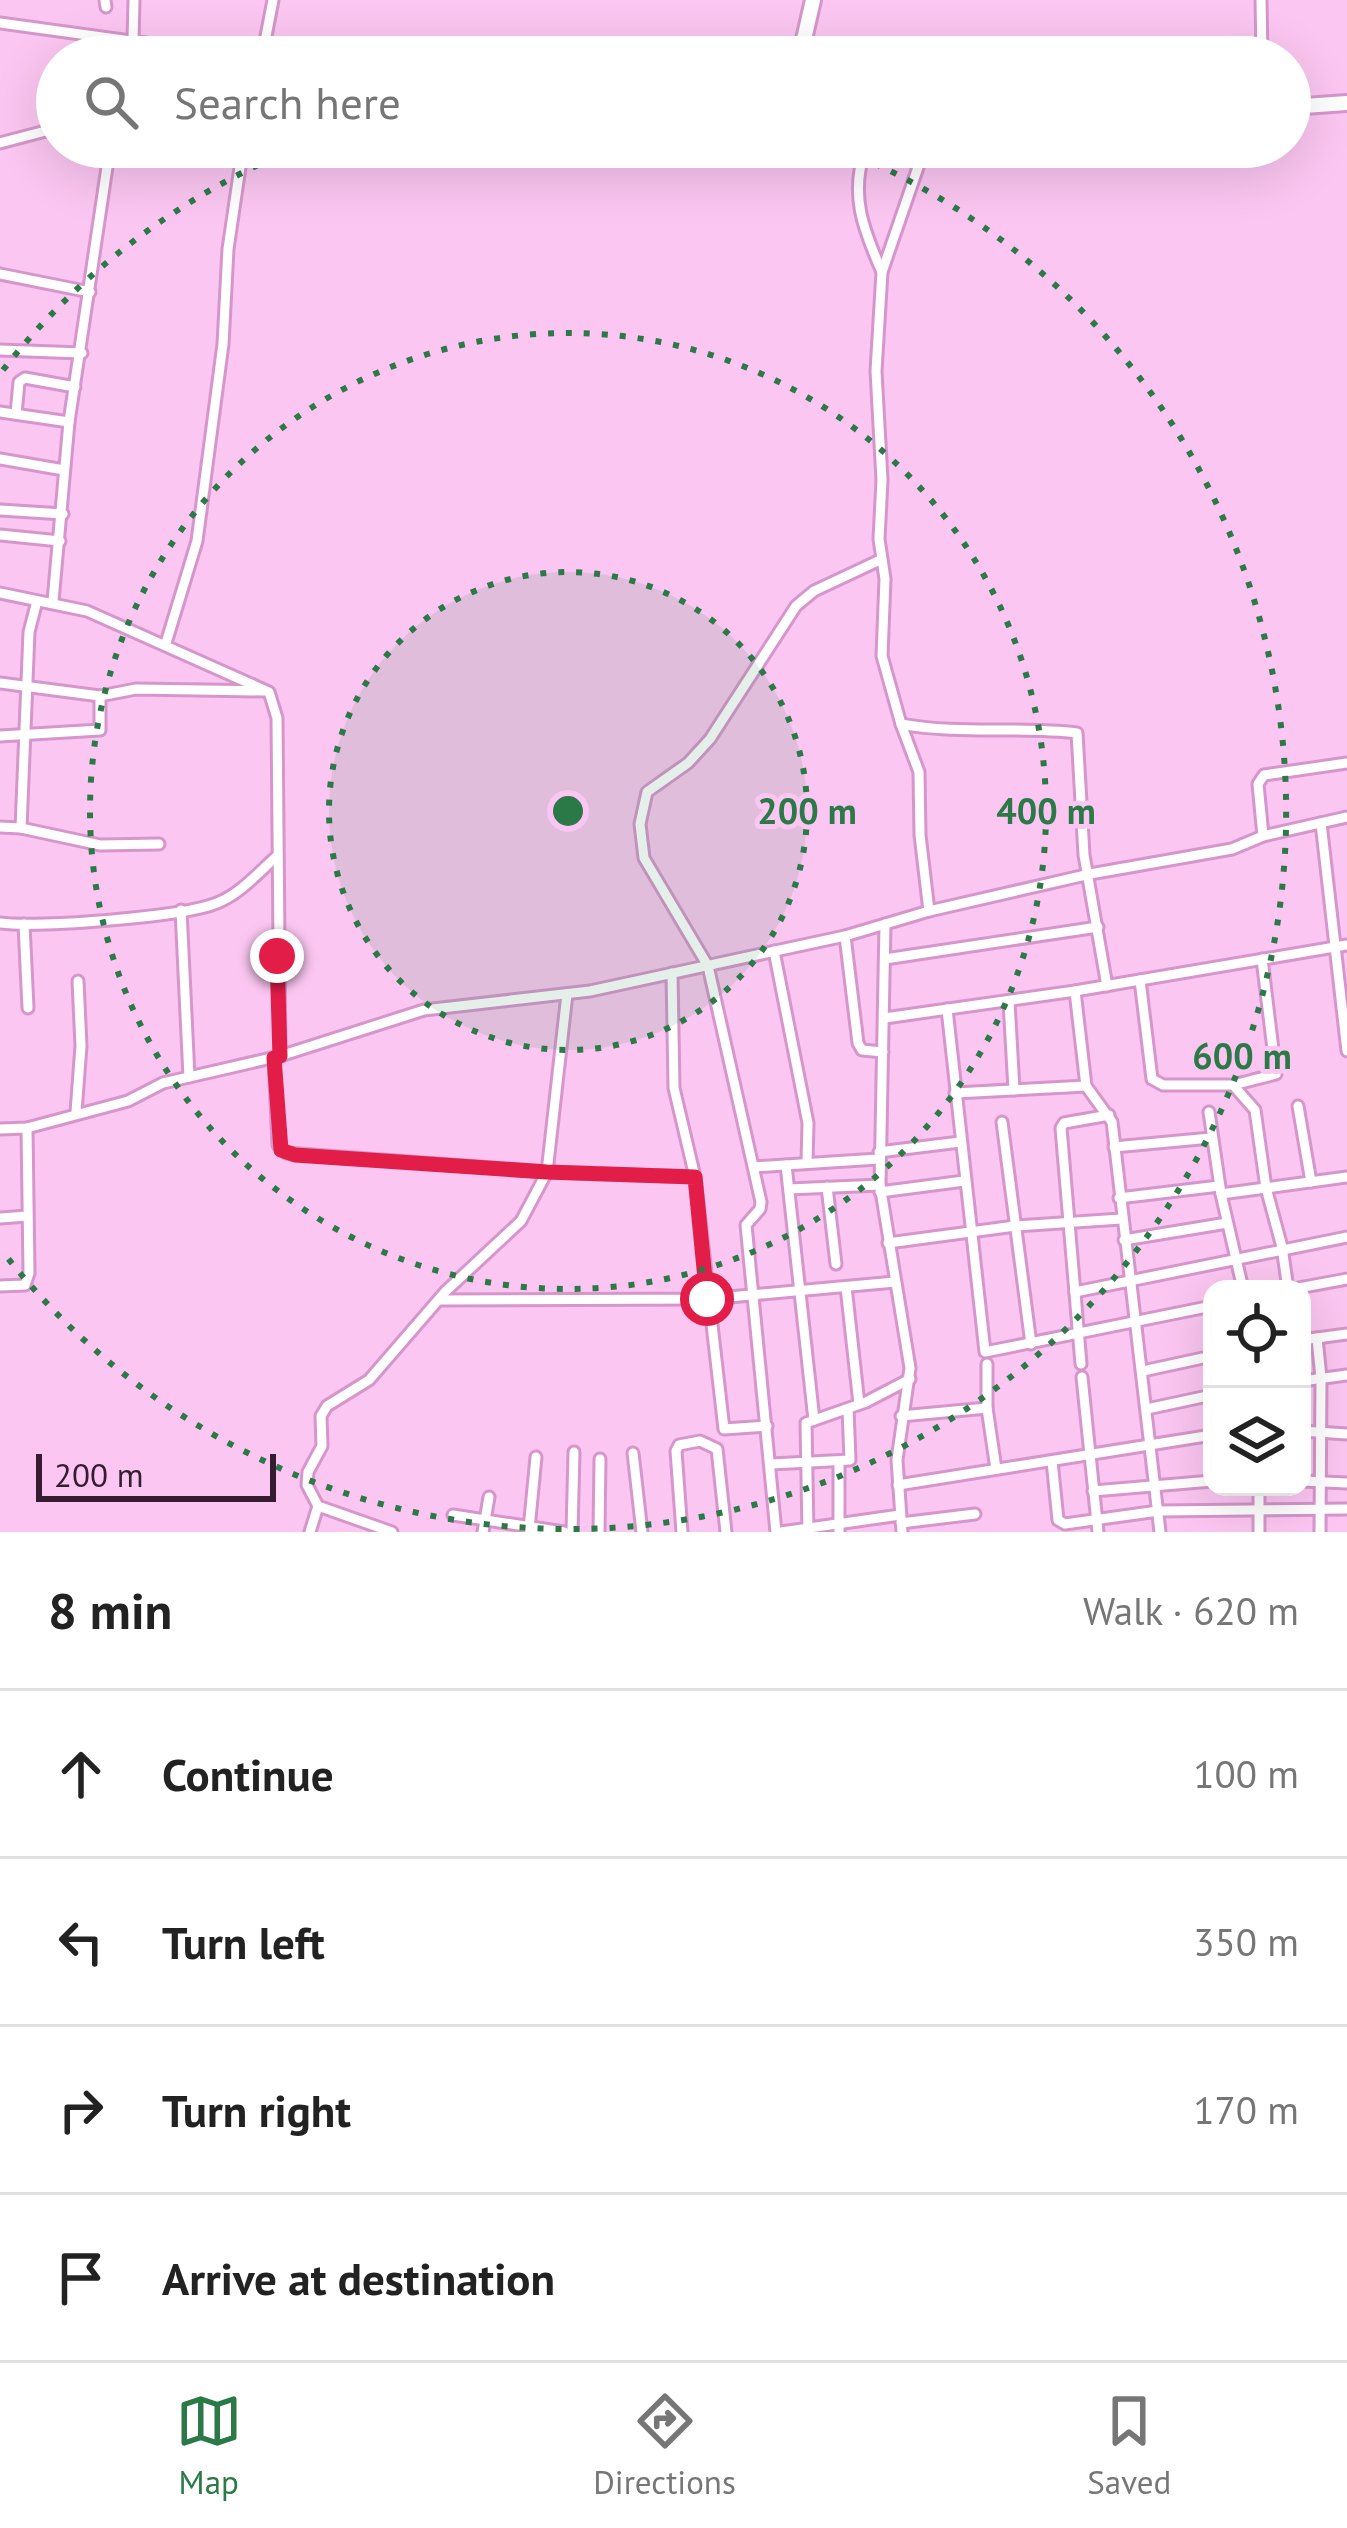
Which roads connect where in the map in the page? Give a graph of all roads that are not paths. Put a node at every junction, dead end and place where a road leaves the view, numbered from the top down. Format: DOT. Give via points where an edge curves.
graph roads {
  1 [pos="134,0"];
  2 [pos="273,0"];
  3 [pos="812,0"];
  4 [pos="1261,0"];
  5 [pos="0,22"];
  6 [pos="96,36"];
  7 [pos="130,36"];
  8 [pos="266,36"];
  9 [pos="804,36"];
  10 [pos="1262,36"];
  11 [pos="1347,103"];
  12 [pos="1311,106"];
  13 [pos="36,134"];
  14 [pos="0,143"];
  15 [pos="107,168"];
  16 [pos="240,168"];
  17 [pos="862,168"];
  18 [pos="918,168"];
  19 [pos="883,272"];
  20 [pos="0,274"];
  21 [pos="90,292"];
  22 [pos="0,350"];
  23 [pos="82,352"];
  24 [pos="75,387"];
  25 [pos="0,412"];
  26 [pos="16,414"];
  27 [pos="69,422"];
  28 [pos="0,459"];
  29 [pos="64,470"];
  30 [pos="0,509"];
  31 [pos="62,514"];
  32 [pos="0,535"];
  33 [pos="60,541"];
  34 [pos="880,560"];
  35 [pos="0,593"];
  36 [pos="53,601"];
  37 [pos="38,602"];
  38 [pos="166,643"];
  39 [pos="0,683"];
  40 [pos="26,687"];
  41 [pos="269,692"];
  42 [pos="100,696"];
  43 [pos="901,724"];
  44 [pos="23,735"];
  45 [pos="0,736"];
  46 [pos="1347,763"];
  47 [pos="1347,817"];
  48 [pos="1321,824"];
  49 [pos="0,827"];
  50 [pos="21,828"];
  51 [pos="1263,836"];
  52 [pos="159,844"];
  53 [pos="277,856"];
  54 [pos="1090,874"];
  55 [pos="181,910"];
  56 [pos="928,911"];
  57 [pos="0,923"];
  58 [pos="24,924"];
  59 [pos="885,924"];
  60 [pos="1098,927"];
  61 [pos="845,936"];
  62 [pos="1341,945"];
  63 [pos="774,951"];
  64 [pos="1262,958"];
  65 [pos="885,959"];
  66 [pos="708,966"];
  67 [pos="672,974"];
  68 [pos="1140,980"];
  69 [pos="78,981"];
  70 [pos="1107,986"];
  71 [pos="1343,989"];
  72 [pos="1075,992"];
  73 [pos="567,994"];
  74 [pos="1009,1001"];
  75 [pos="28,1008"];
  76 [pos="947,1010"];
  77 [pos="885,1018"];
  78 [pos="1346,1041"];
  79 [pos="1347,1051"];
  80 [pos="883,1052"];
  81 [pos="277,1057"];
  82 [pos="189,1077"];
  83 [pos="1234,1085"];
  84 [pos="1086,1086"];
  85 [pos="1014,1090"];
  86 [pos="956,1093"];
  87 [pos="1298,1106"];
  88 [pos="76,1112"];
  89 [pos="1209,1112"];
  90 [pos="1109,1115"];
  91 [pos="1002,1122"];
  92 [pos="27,1128"];
  93 [pos="0,1129"];
  94 [pos="1211,1138"];
  95 [pos="960,1142"];
  96 [pos="1114,1148"];
  97 [pos="879,1155"];
  98 [pos="807,1163"];
  99 [pos="786,1165"];
  100 [pos="754,1167"];
  101 [pos="547,1172"];
  102 [pos="695,1177"];
  103 [pos="1347,1177"];
  104 [pos="964,1181"];
  105 [pos="1312,1181"];
  106 [pos="827,1187"];
  107 [pos="880,1188"];
  108 [pos="1266,1188"];
  109 [pos="789,1189"];
  110 [pos="1220,1190"];
  111 [pos="1119,1198"];
  112 [pos="27,1216"];
  113 [pos="0,1218"];
  114 [pos="1121,1219"];
  115 [pos="1067,1222"];
  116 [pos="1227,1223"];
  117 [pos="1015,1226"];
  118 [pos="969,1233"];
  119 [pos="1347,1237"];
  120 [pos="1124,1240"];
  121 [pos="888,1243"];
  122 [pos="1282,1247"];
  123 [pos="1237,1262"];
  124 [pos="836,1264"];
  125 [pos="1347,1279"];
  126 [pos="1242,1280"];
  127 [pos="1289,1280"];
  128 [pos="895,1282"];
  129 [pos="1130,1283"];
  130 [pos="1311,1285"];
  131 [pos="0,1286"];
  132 [pos="846,1287"];
  133 [pos="800,1291"];
  134 [pos="1076,1292"];
  135 [pos="754,1296"];
  136 [pos="707,1299"];
  137 [pos="439,1300"];
  138 [pos="1203,1308"];
  139 [pos="1136,1322"];
  140 [pos="1079,1334"];
  141 [pos="1347,1334"];
  142 [pos="1317,1338"];
  143 [pos="1311,1339"];
  144 [pos="1031,1344"];
  145 [pos="1203,1358"];
  146 [pos="987,1364"];
  147 [pos="1081,1364"];
  148 [pos="1143,1371"];
  149 [pos="1347,1375"];
  150 [pos="1082,1377"];
  151 [pos="1321,1378"];
  152 [pos="910,1379"];
  153 [pos="1311,1380"];
  154 [pos="1203,1397"];
  155 [pos="854,1407"];
  156 [pos="987,1408"];
  157 [pos="1147,1408"];
  158 [pos="901,1416"];
  159 [pos="814,1420"];
  160 [pos="767,1426"];
  161 [pos="1311,1431"];
  162 [pos="1321,1432"];
  163 [pos="1347,1433"];
  164 [pos="1203,1436"];
  165 [pos="1151,1442"];
  166 [pos="574,1452"];
  167 [pos="633,1453"];
  168 [pos="1089,1453"];
  169 [pos="536,1457"];
  170 [pos="600,1459"];
  171 [pos="1052,1461"];
  172 [pos="806,1462"];
  173 [pos="839,1462"];
  174 [pos="771,1463"];
  175 [pos="996,1469"];
  176 [pos="1203,1481"];
  177 [pos="1311,1481"];
  178 [pos="1320,1481"];
  179 [pos="1155,1483"];
  180 [pos="1347,1483"];
  181 [pos="898,1485"];
  182 [pos="1093,1491"];
  183 [pos="1259,1496"];
  184 [pos="489,1497"];
  185 [pos="318,1506"];
  186 [pos="1320,1509"];
  187 [pos="1347,1509"];
  188 [pos="1259,1510"];
  189 [pos="1158,1511"];
  190 [pos="976,1514"];
  191 [pos="452,1515"];
  192 [pos="901,1523"];
  193 [pos="484,1526"];
  194 [pos="1097,1526"];
  195 [pos="839,1528"];
  196 [pos="529,1530"];
  197 [pos="808,1530"];
  198 [pos="310,1532"];
  199 [pos="392,1532"];
  200 [pos="568,1532"];
  201 [pos="599,1532"];
  202 [pos="642,1532"];
  203 [pos="682,1532"];
  204 [pos="726,1532"];
  205 [pos="778,1532"];
  206 [pos="1160,1532"];
  207 [pos="1259,1532"];
  208 [pos="1320,1532"];
  1 -- 7 [label="street"];
  2 -- 8 [label="street"];
  3 -- 9 [label="street"];
  4 -- 10 [label="street"];
  5 -- 6 [label="street"];
  11 -- 12 [label="street"];
  13 -- 14 [label="street"];
  15 -- 21 [label="street"];
  16 -- 38 [label="street" via="197,541"];
  17 -- 19 [label="street" via="856,198"];
  18 -- 19 [label="street"];
  19 -- 34 [label="street"];
  20 -- 21 [label="street"];
  21 -- 23 [label="street"];
  22 -- 23 [label="street"];
  23 -- 24 [label="street"];
  24 -- 26 [label="street" via="25,378"];
  24 -- 27 [label="street"];
  25 -- 26 [label="street"];
  26 -- 27 [label="street"];
  27 -- 29 [label="street"];
  28 -- 29 [label="street"];
  29 -- 31 [label="street"];
  30 -- 31 [label="street"];
  31 -- 33 [label="street"];
  32 -- 33 [label="street"];
  33 -- 36 [label="street"];
  34 -- 43 [label="street" via="882,656"];
  34 -- 66 [label="street" via="796,605 710,739 647,792 644,859"];
  35 -- 37 [label="street"];
  36 -- 37 [label="street"];
  36 -- 38 [label="street"];
  37 -- 40 [label="street"];
  38 -- 41 [label="street"];
  39 -- 40 [label="street"];
  40 -- 42 [label="street"];
  40 -- 44 [label="street"];
  41 -- 42 [label="street" via="136,688"];
  41 -- 53 [label="street" via="277,718"];
  42 -- 44 [label="street" via="100,730"];
  43 -- 54 [label="street" via="1077,734"];
  43 -- 56 [label="street" via="919,772"];
  44 -- 45 [label="street"];
  44 -- 50 [label="street"];
  46 -- 51 [label="street" via="1264,775"];
  47 -- 48 [label="street"];
  48 -- 51 [label="street"];
  48 -- 62 [label="street"];
  49 -- 50 [label="street"];
  50 -- 52 [label="street" via="100,844"];
  51 -- 54 [label="street" via="1232,849"];
  53 -- 55 [label="street" via="229,897"];
  53 -- 81 [label="street"];
  54 -- 56 [label="street"];
  54 -- 60 [label="street"];
  55 -- 58 [label="street"];
  55 -- 82 [label="street"];
  56 -- 59 [label="street"];
  57 -- 58 [label="street"];
  58 -- 75 [label="street"];
  59 -- 61 [label="street"];
  59 -- 65 [label="street"];
  60 -- 65 [label="street"];
  60 -- 70 [label="street"];
  61 -- 63 [label="street"];
  61 -- 80 [label="street" via="858,1043"];
  62 -- 64 [label="street"];
  62 -- 71 [label="street"];
  63 -- 66 [label="street"];
  63 -- 98 [label="street" via="808,1123"];
  64 -- 68 [label="street"];
  64 -- 83 [label="street" via="1276,1072"];
  65 -- 77 [label="street"];
  66 -- 67 [label="street"];
  66 -- 100 [label="street"];
  67 -- 73 [label="street"];
  67 -- 102 [label="street" via="674,1088"];
  68 -- 70 [label="street"];
  68 -- 83 [label="street" via="1152,1079"];
  69 -- 88 [label="street"];
  70 -- 72 [label="street"];
  71 -- 78 [label="street"];
  72 -- 74 [label="street"];
  72 -- 84 [label="street"];
  73 -- 81 [label="street" via="424,1010"];
  73 -- 101 [label="street"];
  74 -- 76 [label="street"];
  74 -- 85 [label="street"];
  76 -- 77 [label="street"];
  76 -- 86 [label="street"];
  77 -- 80 [label="street"];
  78 -- 79 [label="street"];
  80 -- 97 [label="street"];
  81 -- 82 [label="street"];
  81 -- 101 [label="street" via="278,1144 286,1153"];
  82 -- 88 [label="street"];
  83 -- 108 [label="street" via="1256,1111"];
  84 -- 85 [label="street"];
  84 -- 90 [label="street"];
  85 -- 86 [label="street"];
  86 -- 95 [label="street"];
  87 -- 105 [label="street"];
  88 -- 92 [label="street"];
  89 -- 94 [label="street"];
  90 -- 96 [label="street"];
  90 -- 115 [label="street" via="1062,1125"];
  91 -- 117 [label="street"];
  92 -- 93 [label="street"];
  92 -- 112 [label="street"];
  94 -- 96 [label="street"];
  94 -- 110 [label="street"];
  95 -- 97 [label="street"];
  95 -- 104 [label="street"];
  96 -- 111 [label="street"];
  97 -- 98 [label="street"];
  97 -- 107 [label="street"];
  98 -- 99 [label="street"];
  99 -- 100 [label="street"];
  99 -- 109 [label="street"];
  100 -- 135 [label="street" via="761,1206 746,1225"];
  101 -- 102 [label="street"];
  101 -- 137 [label="street" via="521,1221"];
  102 -- 136 [label="street"];
  103 -- 105 [label="street"];
  104 -- 107 [label="street"];
  104 -- 118 [label="street"];
  105 -- 108 [label="street"];
  106 -- 107 [label="street"];
  106 -- 109 [label="street"];
  106 -- 124 [label="street"];
  107 -- 121 [label="street"];
  108 -- 110 [label="street"];
  108 -- 122 [label="street"];
  109 -- 133 [label="street"];
  110 -- 111 [label="street"];
  110 -- 116 [label="street"];
  111 -- 114 [label="street"];
  112 -- 113 [label="street"];
  112 -- 131 [label="street" via="25,1285"];
  114 -- 115 [label="street"];
  114 -- 120 [label="street"];
  115 -- 117 [label="street"];
  115 -- 134 [label="street"];
  116 -- 120 [label="street"];
  116 -- 123 [label="street"];
  117 -- 118 [label="street"];
  117 -- 144 [label="street"];
  118 -- 121 [label="street"];
  118 -- 144 [label="street" via="985,1352"];
  119 -- 122 [label="street"];
  120 -- 129 [label="street"];
  121 -- 128 [label="street"];
  122 -- 123 [label="street"];
  122 -- 127 [label="street"];
  123 -- 126 [label="street"];
  123 -- 129 [label="street"];
  125 -- 130 [label="street"];
  128 -- 132 [label="street"];
  128 -- 152 [label="street"];
  129 -- 134 [label="street"];
  129 -- 139 [label="street"];
  132 -- 133 [label="street"];
  132 -- 155 [label="street"];
  133 -- 135 [label="street"];
  133 -- 159 [label="street"];
  134 -- 140 [label="street"];
  135 -- 136 [label="street"];
  135 -- 160 [label="street"];
  136 -- 137 [label="street"];
  136 -- 160 [label="street" via="724,1429"];
  137 -- 185 [label="street" via="369,1380 321,1416 320,1452 307,1485"];
  138 -- 139 [label="street"];
  139 -- 140 [label="street"];
  139 -- 148 [label="street"];
  140 -- 144 [label="street"];
  140 -- 147 [label="street"];
  141 -- 142 [label="street"];
  142 -- 143 [label="street"];
  142 -- 151 [label="street"];
  145 -- 148 [label="street"];
  146 -- 156 [label="street"];
  148 -- 157 [label="street"];
  149 -- 151 [label="street"];
  150 -- 168 [label="street"];
  151 -- 153 [label="street"];
  151 -- 162 [label="street"];
  152 -- 155 [label="street"];
  152 -- 158 [label="street"];
  154 -- 157 [label="street"];
  155 -- 159 [label="street"];
  155 -- 173 [label="street" via="850,1459"];
  156 -- 158 [label="street"];
  156 -- 175 [label="street"];
  157 -- 165 [label="street"];
  158 -- 181 [label="street"];
  159 -- 172 [label="street" via="805,1425"];
  160 -- 174 [label="street"];
  161 -- 162 [label="street"];
  162 -- 163 [label="street"];
  162 -- 178 [label="street"];
  164 -- 165 [label="street"];
  165 -- 168 [label="street"];
  165 -- 179 [label="street"];
  166 -- 200 [label="street"];
  167 -- 202 [label="street"];
  168 -- 171 [label="street"];
  168 -- 182 [label="street"];
  169 -- 196 [label="street"];
  170 -- 201 [label="street"];
  171 -- 175 [label="street"];
  171 -- 194 [label="street" via="1058,1520"];
  172 -- 173 [label="street"];
  172 -- 174 [label="street"];
  172 -- 197 [label="street"];
  173 -- 195 [label="street"];
  174 -- 205 [label="street"];
  175 -- 181 [label="street"];
  176 -- 179 [label="street"];
  177 -- 178 [label="street"];
  178 -- 180 [label="street"];
  178 -- 186 [label="street"];
  179 -- 182 [label="street"];
  179 -- 189 [label="street"];
  181 -- 192 [label="street"];
  182 -- 194 [label="street"];
  183 -- 188 [label="street"];
  184 -- 193 [label="street"];
  185 -- 198 [label="street"];
  185 -- 199 [label="street"];
  186 -- 187 [label="street"];
  186 -- 188 [label="street"];
  186 -- 208 [label="street"];
  188 -- 189 [label="street"];
  188 -- 207 [label="street"];
  189 -- 194 [label="street"];
  189 -- 206 [label="street"];
  190 -- 192 [label="street"];
  191 -- 193 [label="street"];
  192 -- 195 [label="street"];
  193 -- 196 [label="street"];
  195 -- 197 [label="street"];
  196 -- 200 [label="street"];
  197 -- 205 [label="street"];
  203 -- 204 [label="street" via="676,1450 700,1442 717,1449"];
}
